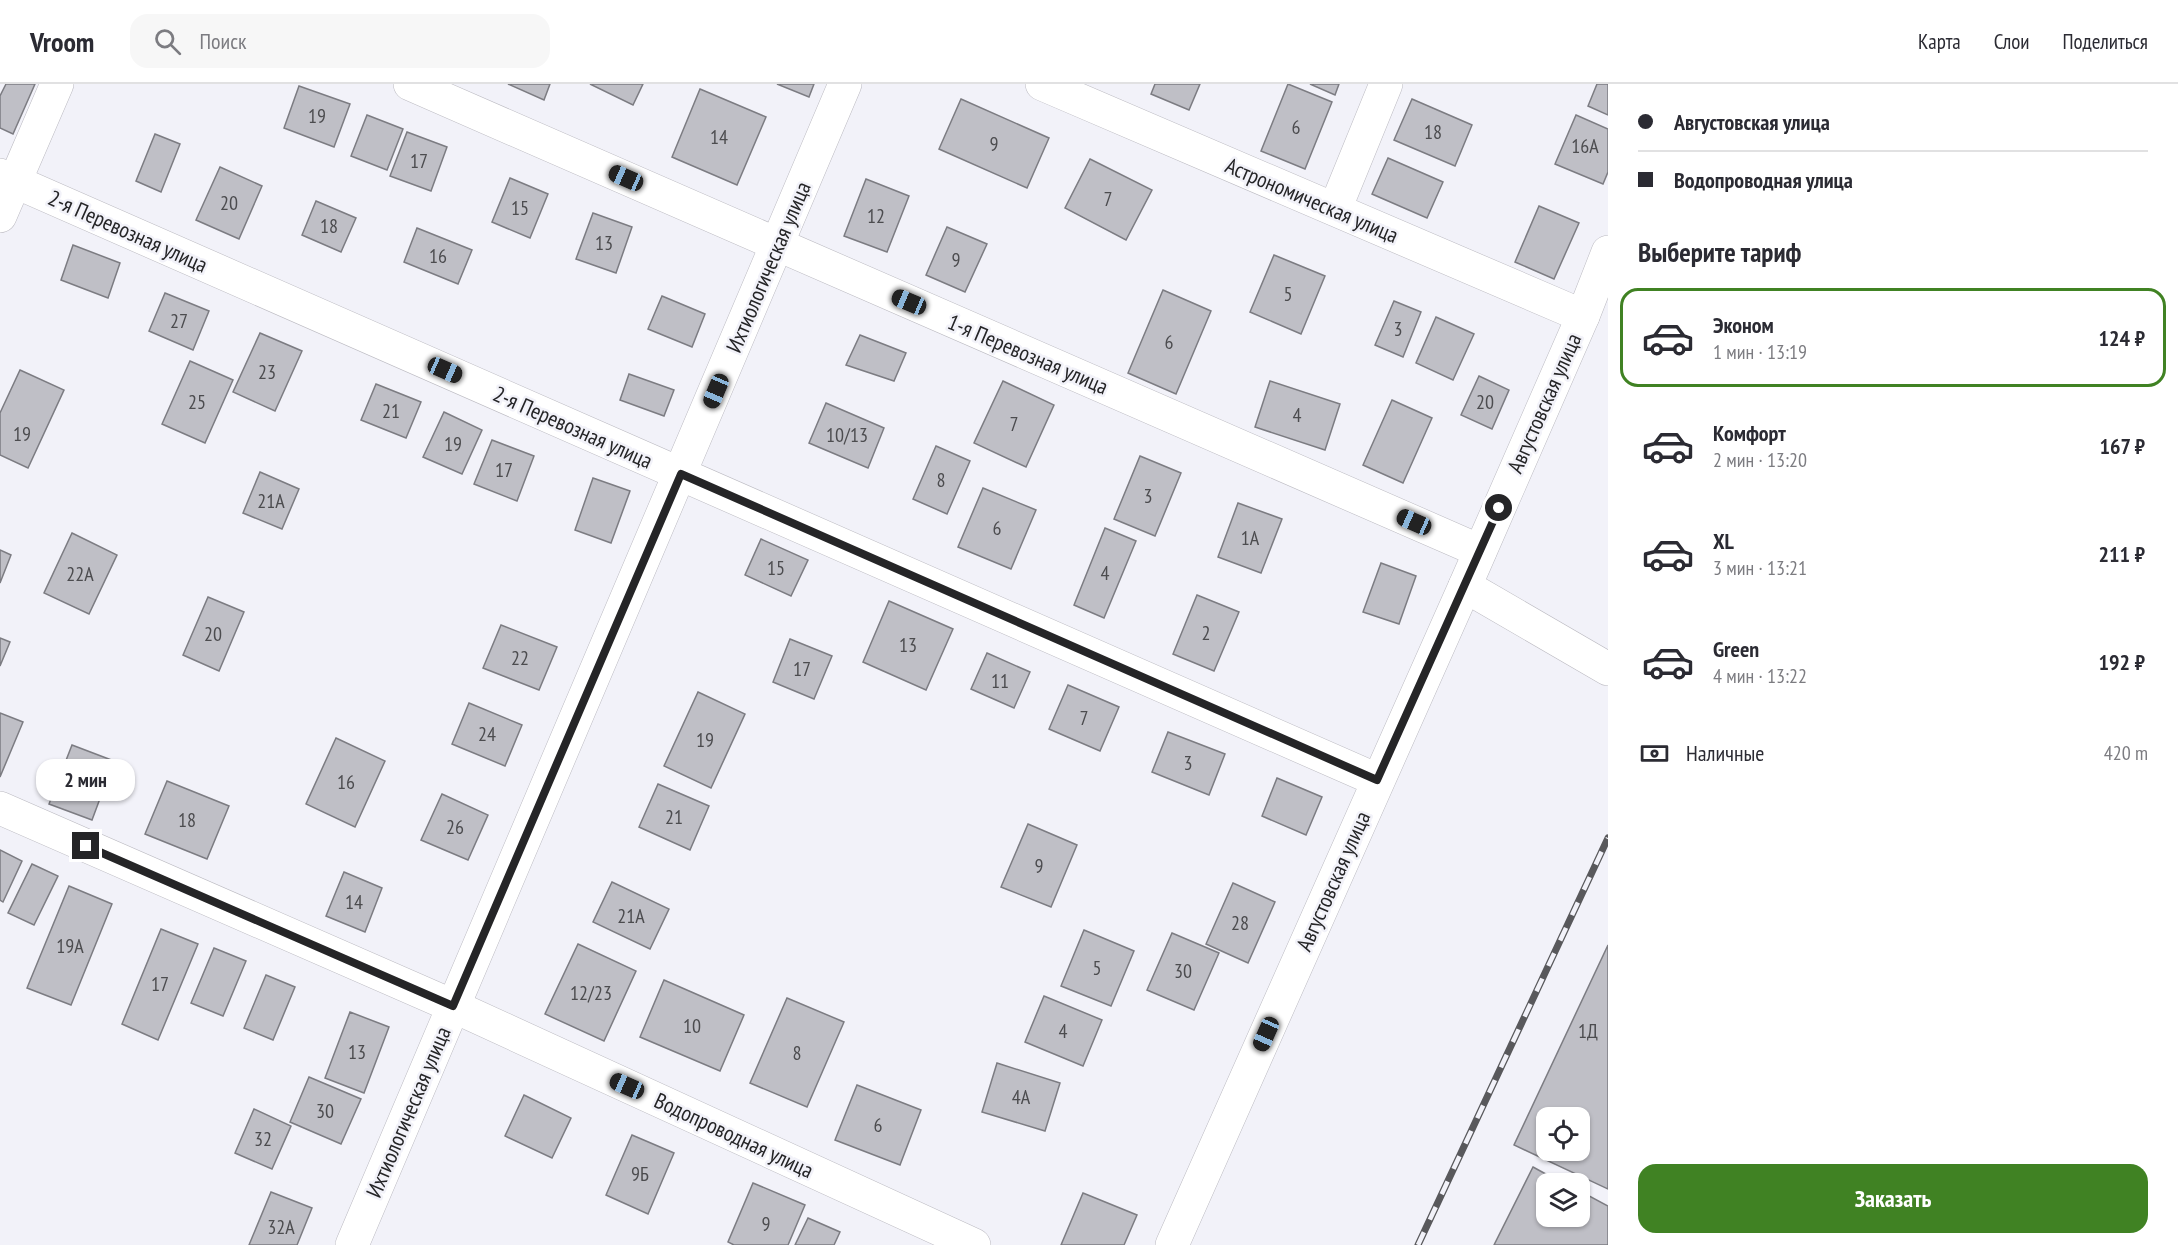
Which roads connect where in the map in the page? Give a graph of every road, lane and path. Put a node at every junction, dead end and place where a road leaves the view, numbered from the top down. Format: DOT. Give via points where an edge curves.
graph roads {
  1 [pos="57,84"];
  2 [pos="410,84"];
  3 [pos="845,84"];
  4 [pos="1042,84"];
  5 [pos="1386,84"];
  6 [pos="8,178"];
  7 [pos="1335,209"];
  8 [pos="0,216"];
  9 [pos="777,245"];
  10 [pos="1608,252"];
  11 [pos="1583,316"];
  12 [pos="681,474"];
  13 [pos="1480,550"];
  14 [pos="1465,586"];
  15 [pos="1608,669"];
  16 [pos="1377,780"];
  17 [pos="0,808"];
  18 [pos="453,1006"];
  19 [pos="352,1245"];
  20 [pos="974,1245"];
  21 [pos="1172,1245"];
  1 -- 6 [label="street"];
  2 -- 9 [label="street, 1-я Перевозная улица"];
  3 -- 9 [label="street, Ихтиологическая улица"];
  4 -- 7 [label="street, Астрономическая улица"];
  5 -- 7 [label="street"];
  6 -- 8 [label="street"];
  6 -- 12 [label="street, 2-я Перевозная улица"];
  7 -- 11 [label="street, Астрономическая улица"];
  9 -- 12 [label="street, Ихтиологическая улица"];
  9 -- 13 [label="street, 1-я Перевозная улица"];
  10 -- 11 [label="street, Августовская улица"];
  11 -- 13 [label="street, Августовская улица"];
  12 -- 16 [label="street, 2-я Перевозная улица"];
  12 -- 18 [label="street, Ихтиологическая улица"];
  13 -- 14 [label="street, Августовская улица"];
  14 -- 15 [label="street"];
  14 -- 16 [label="street, Августовская улица"];
  16 -- 21 [label="street, Августовская улица"];
  17 -- 18 [label="street, Водопроводная улица"];
  18 -- 19 [label="street, Ихтиологическая улица"];
  18 -- 20 [label="street, Водопроводная улица"];
}
